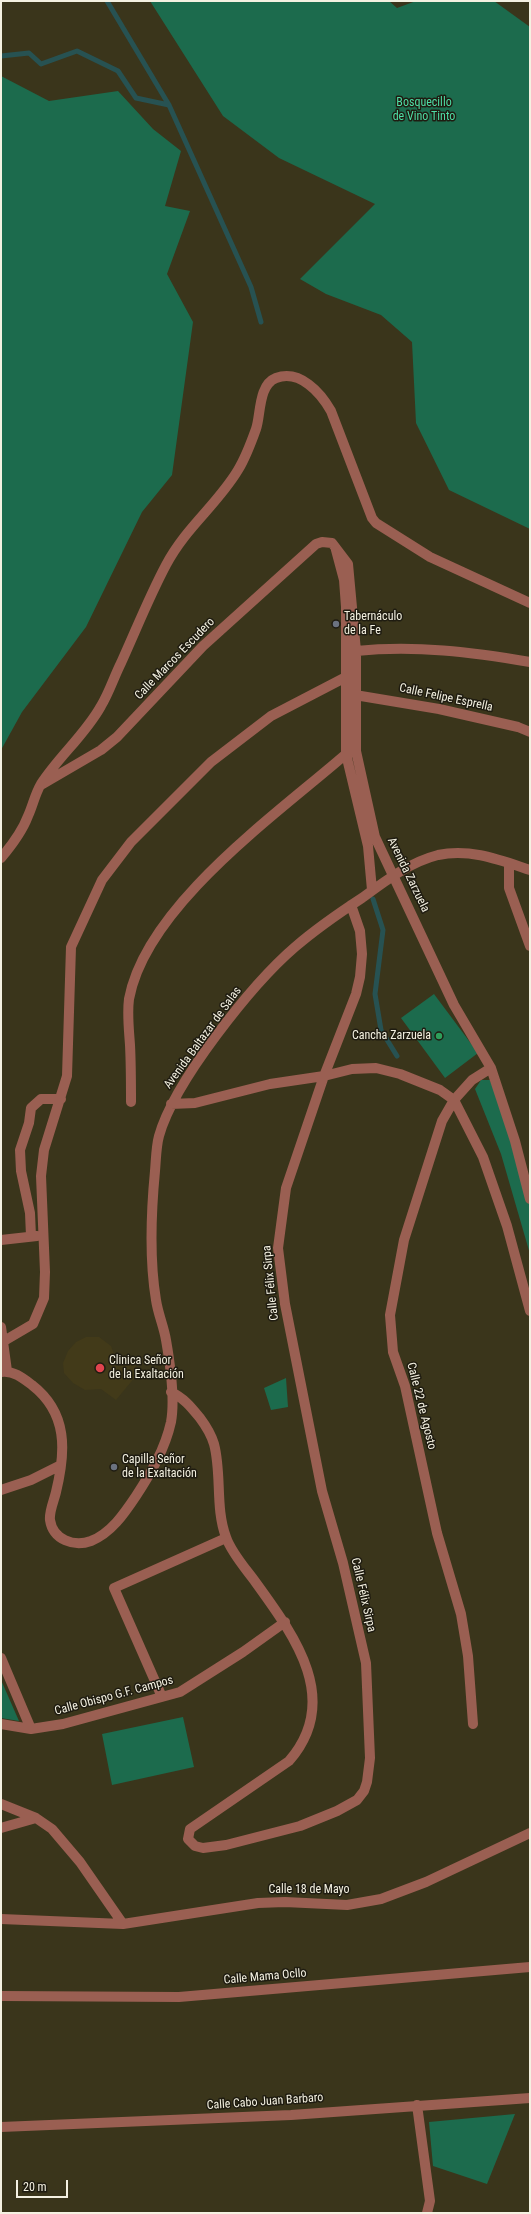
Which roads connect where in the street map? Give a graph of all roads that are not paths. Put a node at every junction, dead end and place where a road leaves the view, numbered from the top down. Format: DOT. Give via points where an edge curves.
graph roads {
  1 [pos="335,546"];
  2 [pos="530,603"];
  3 [pos="356,650"];
  4 [pos="530,662"];
  5 [pos="351,676"];
  6 [pos="355,695"];
  7 [pos="530,732"];
  8 [pos="351,752"];
  9 [pos="41,785"];
  10 [pos="1,858"];
  11 [pos="509,863"];
  12 [pos="530,870"];
  13 [pos="394,875"];
  14 [pos="372,890"];
  15 [pos="351,905"];
  16 [pos="530,946"];
  17 [pos="491,1068"];
  18 [pos="324,1076"];
  19 [pos="61,1099"];
  20 [pos="454,1100"];
  21 [pos="131,1102"];
  22 [pos="171,1104"];
  23 [pos="530,1199"];
  24 [pos="43,1235"];
  25 [pos="31,1236"];
  26 [pos="1,1240"];
  27 [pos="527,1284"];
  28 [pos="530,1311"];
  29 [pos="1,1327"];
  30 [pos="4,1341"];
  31 [pos="4,1371"];
  32 [pos="171,1392"];
  33 [pos="61,1465"];
  34 [pos="1,1490"];
  35 [pos="226,1538"];
  36 [pos="285,1622"];
  37 [pos="1,1658"];
  38 [pos="162,1697"];
  39 [pos="1,1724"];
  40 [pos="473,1724"];
  41 [pos="31,1728"];
  42 [pos="1,1804"];
  43 [pos="36,1818"];
  44 [pos="1,1828"];
  45 [pos="530,1833"];
  46 [pos="1,1919"];
  47 [pos="124,1924"];
  48 [pos="530,1967"];
  49 [pos="1,1996"];
  50 [pos="530,2098"];
  51 [pos="417,2105"];
  52 [pos="1,2127"];
  53 [pos="427,2213"];
  1 -- 3 [label="street, Avenida Zarzuela" via="348,564"];
  1 -- 5 [label="street" via="344,580"];
  1 -- 9 [label="street, Calle Marcos Escudero" via="328,542 316,544 203,646 136,718 102,750"];
  2 -- 9 [label="street" via="430,557 387,532 372,518 325,400 317,390 300,380 283,377 271,381 262,397 255,431 239,469 180,541 143,610 102,706 82,734 56,762"];
  3 -- 4 [label="street" via="403,647 458,651"];
  3 -- 5 [label="street, Avenida Zarzuela"];
  5 -- 6 [label="street, Avenida Zarzuela"];
  5 -- 8 [label="street"];
  5 -- 19 [label="street" via="271,716 211,762 131,842 102,880 71,947 67,1076"];
  6 -- 7 [label="street, Calle Felipe Esprella" via="439,708"];
  6 -- 8 [label="street, Avenida Zarzuela"];
  8 -- 13 [label="street, Avenida Zarzuela" via="375,837"];
  8 -- 14 [label="street" via="368,846"];
  8 -- 21 [label="street" via="234,850 167,920 148,948 129,1000"];
  9 -- 10 [label="street" via="20,833"];
  11 -- 12 [label="street, Avenida Baltazar de Salas"];
  11 -- 13 [label="street, Avenida Baltazar de Salas" via="459,852 438,855 414,863"];
  11 -- 16 [label="street" via="509,888"];
  13 -- 14 [label="street, Avenida Baltazar de Salas"];
  13 -- 17 [label="street, Avenida Zarzuela" via="454,1005"];
  14 -- 15 [label="street, Avenida Baltazar de Salas"];
  15 -- 18 [label="street, Calle Félix Sirpa" via="360,931 360,977 356,994"];
  15 -- 22 [label="street, Avenida Baltazar de Salas" via="296,946 277,964 206,1052"];
  17 -- 20 [label="street, Calle 22 de Agosto" via="472,1080"];
  17 -- 23 [label="street, Avenida Zarzuela" via="515,1141"];
  18 -- 20 [label="street" via="352,1069 376,1068 400,1074 440,1090"];
  18 -- 22 [label="street" via="270,1084 195,1103"];
  18 -- 36 [label="street, Calle Félix Sirpa" via="286,1188 278,1248 285,1304 322,1490 343,1563 366,1663 370,1758 367,1782 357,1800 337,1812 300,1826 226,1845 204,1848 195,1846 188,1839 190,1829 289,1761 308,1734 313,1698 308,1667"];
  19 -- 24 [label="street" via="44,1150 41,1176"];
  19 -- 25 [label="street" via="41,1099 31,1108 29,1124 20,1150"];
  20 -- 27 [label="street" via="474,1135 495,1187"];
  20 -- 40 [label="street, Calle 22 de Agosto" via="440,1127 404,1240 392,1295 390,1329 393,1352 405,1386 437,1534 461,1614 468,1656"];
  22 -- 32 [label="street, Avenida Baltazar de Salas" via="158,1138 152,1263 156,1301 166,1339"];
  24 -- 25 [label="street"];
  24 -- 30 [label="street" via="44,1298 33,1324"];
  25 -- 26 [label="street"];
  27 -- 28 [label="street"];
  29 -- 30 [label="street"];
  30 -- 31 [label="street"];
  31 -- 33 [label="street, Avenida Baltazar de Salas" via="18,1375 40,1391 57,1413 63,1444"];
  32 -- 33 [label="street, Avenida Baltazar de Salas" via="171,1420 156,1464 130,1505 108,1532 94,1540 82,1544 67,1542 50,1524"];
  32 -- 35 [label="street" via="192,1408 209,1432 214,1445 219,1500"];
  33 -- 34 [label="street" via="31,1480"];
  35 -- 36 [label="street"];
  35 -- 38 [label="street" via="114,1588"];
  36 -- 38 [label="street, Calle Obispo G.F. Campos" via="180,1692"];
  37 -- 41 [label="street"];
  38 -- 41 [label="street, Calle Obispo G.F. Campos" via="63,1724"];
  39 -- 41 [label="street, Calle Obispo G.F. Campos"];
  42 -- 43 [label="street"];
  43 -- 44 [label="street"];
  43 -- 47 [label="street" via="52,1829 80,1862"];
  45 -- 47 [label="street, Calle 18 de Mayo" via="426,1882 381,1899 347,1905 258,1903"];
  46 -- 47 [label="street, Calle 18 de Mayo"];
  48 -- 49 [label="street, Calle Mama Ocllo" via="179,1997 22,1991"];
  50 -- 51 [label="street, Calle Cabo Juan Barbaro"];
  51 -- 52 [label="street, Calle Cabo Juan Barbaro" via="201,2119"];
  51 -- 53 [label="street" via="430,2201"];
}
